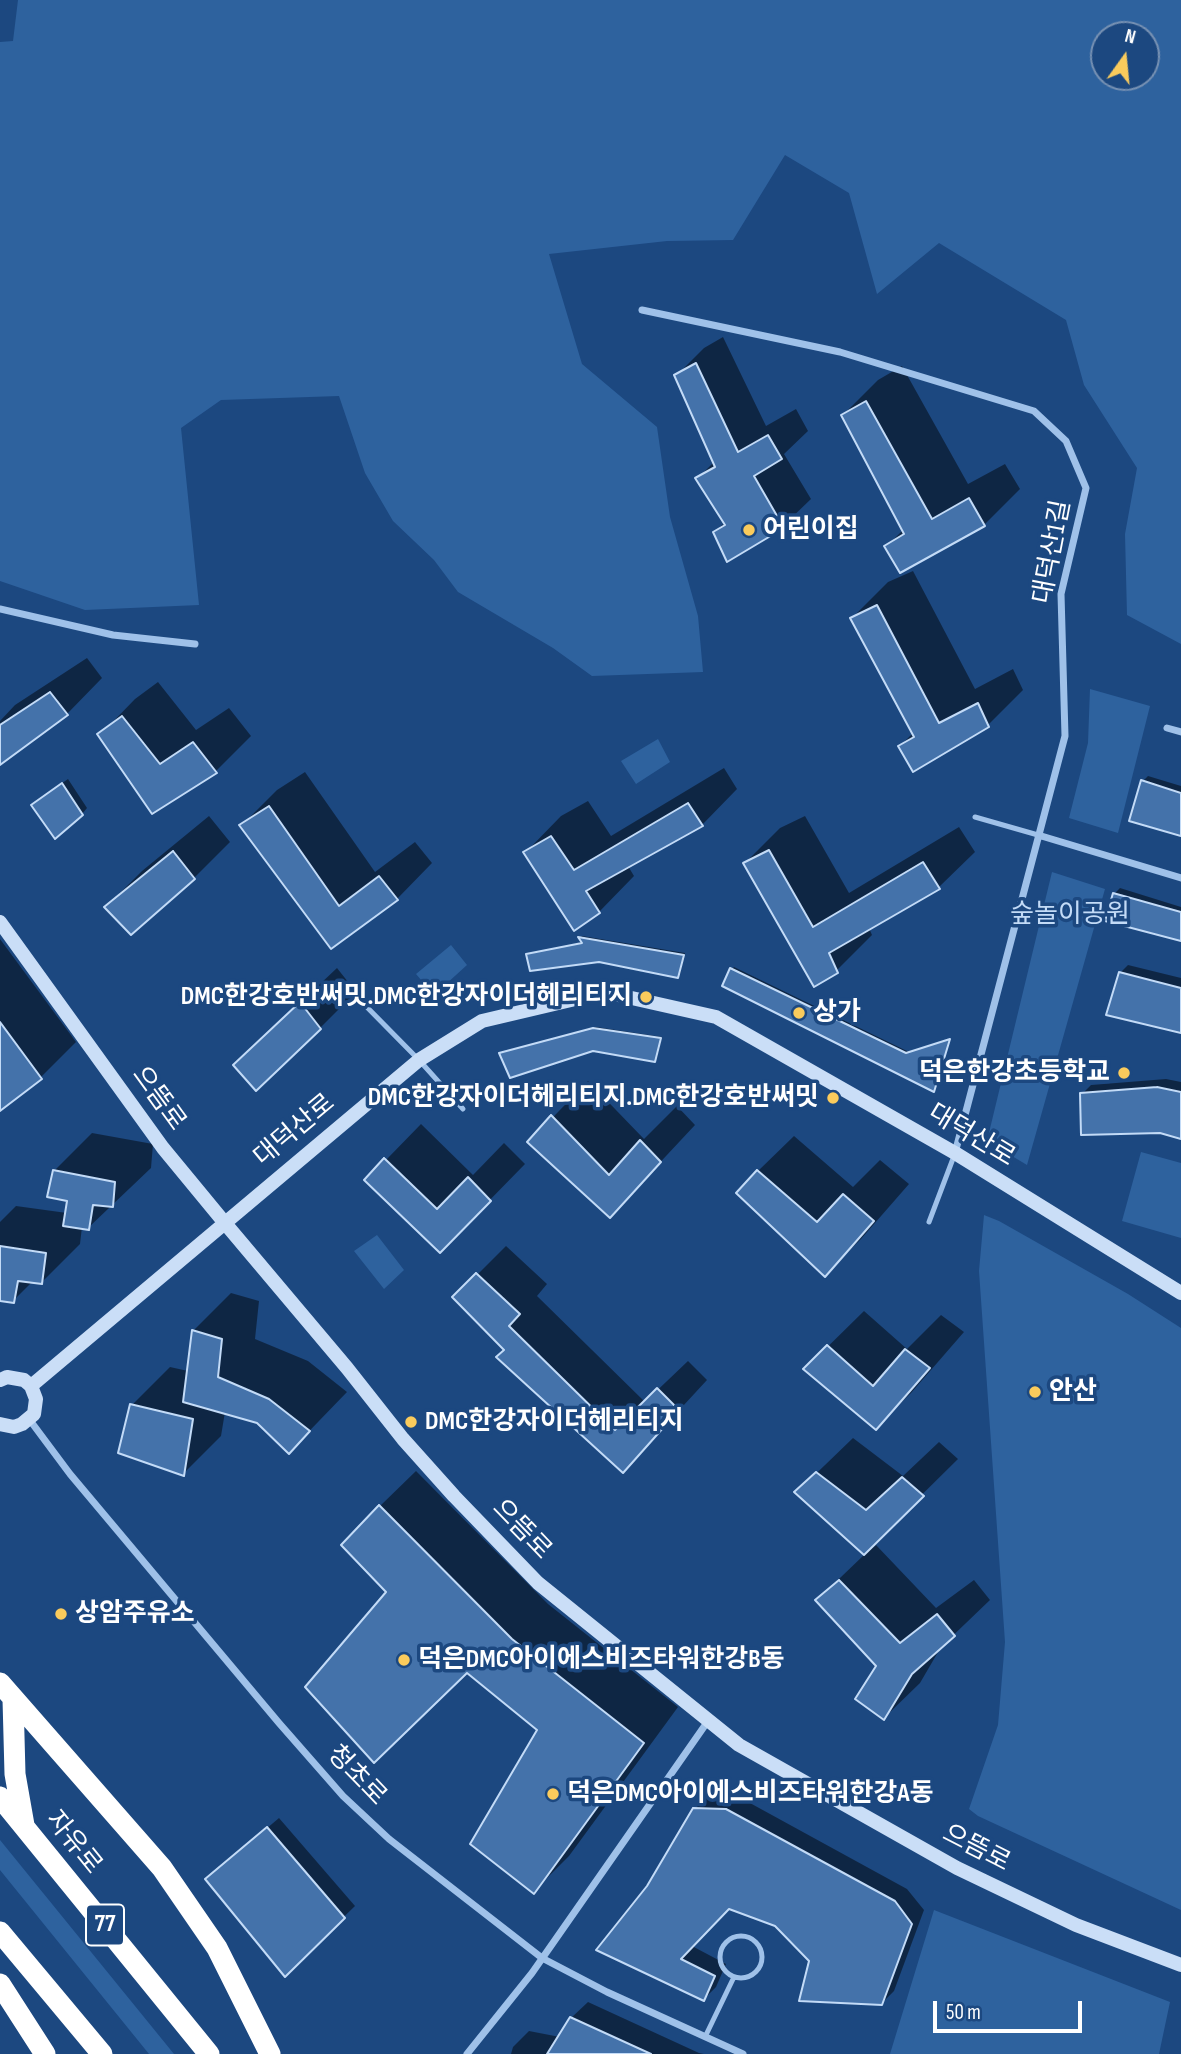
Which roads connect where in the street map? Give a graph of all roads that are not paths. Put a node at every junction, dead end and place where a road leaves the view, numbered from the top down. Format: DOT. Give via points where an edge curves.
graph roads {
  1 [pos="642,310"];
  2 [pos="0,609"];
  3 [pos="195,644"];
  4 [pos="1167,728"];
  5 [pos="1181,732"];
  6 [pos="975,817"];
  7 [pos="1038,835"];
  8 [pos="1181,878"];
  9 [pos="0,922"];
  10 [pos="353,993"];
  11 [pos="419,1060"];
  12 [pos="463,1109"];
  13 [pos="955,1153"];
  14 [pos="929,1222"];
  15 [pos="224,1223"];
  16 [pos="1181,1293"];
  17 [pos="0,1380"];
  18 [pos="31,1385"];
  19 [pos="29,1419"];
  20 [pos="0,1424"];
  21 [pos="6,1691"];
  22 [pos="708,1721"];
  23 [pos="0,1797"];
  24 [pos="25,1827"];
  25 [pos="0,1932"];
  26 [pos="542,1958"];
  27 [pos="1181,1965"];
  28 [pos="734,1977"];
  29 [pos="0,1984"];
  30 [pos="253,2022"];
  31 [pos="705,2037"];
  32 [pos="46,2054"];
  33 [pos="102,2054"];
  34 [pos="209,2054"];
  35 [pos="270,2054"];
  36 [pos="279,2054"];
  37 [pos="467,2054"];
  38 [pos="743,2054"];
  1 -- 7 [label="street, 대덕산1길" via="840,352 1034,411 1066,441 1086,488 1061,594 1066,736"];
  2 -- 3 [label="street" via="113,635"];
  4 -- 5 [label="street"];
  6 -- 7 [label="lane"];
  7 -- 8 [label="street"];
  7 -- 13 [label="street, 대덕산1길"];
  9 -- 15 [label="street, 으뜸로" via="163,1148"];
  10 -- 11 [label="lane"];
  11 -- 12 [label="lane"];
  11 -- 13 [label="street, 대덕산로" via="482,1021 605,992 716,1017"];
  11 -- 15 [label="street, 대덕산로"];
  13 -- 14 [label="lane"];
  13 -- 16 [label="street, 대덕산로"];
  15 -- 18 [label="street, 대덕산로"];
  15 -- 22 [label="street, 으뜸로" via="403,1439 529,1573"];
  17 -- 18 [label="street" via="16,1377"];
  18 -- 19 [label="street" via="36,1399"];
  19 -- 20 [label="street" via="14,1427"];
  19 -- 26 [label="street, 청초로" via="70,1474 343,1796 389,1839"];
  21 -- 24 [label="highway"];
  21 -- 30 [label="highway" via="162,1868 217,1948"];
  22 -- 26 [label="street"];
  22 -- 27 [label="street, 으뜸로" via="738,1745 957,1868 1076,1925"];
  23 -- 24 [label="highway, 자유로 / 77"];
  24 -- 34 [label="highway, 자유로 / 77"];
  25 -- 33 [label="highway"];
  26 -- 31 [label="street, 청초로"];
  26 -- 37 [label="street"];
  28 -- 28 [label="lane" via="755,1973 762,1961 760,1947 750,1937 736,1936 721,1949 720,1963"];
  28 -- 31 [label="lane"];
  29 -- 32 [label="highway"];
  30 -- 35 [label="highway"];
  30 -- 36 [label="lane"];
  31 -- 38 [label="street, 청초로"];
}
